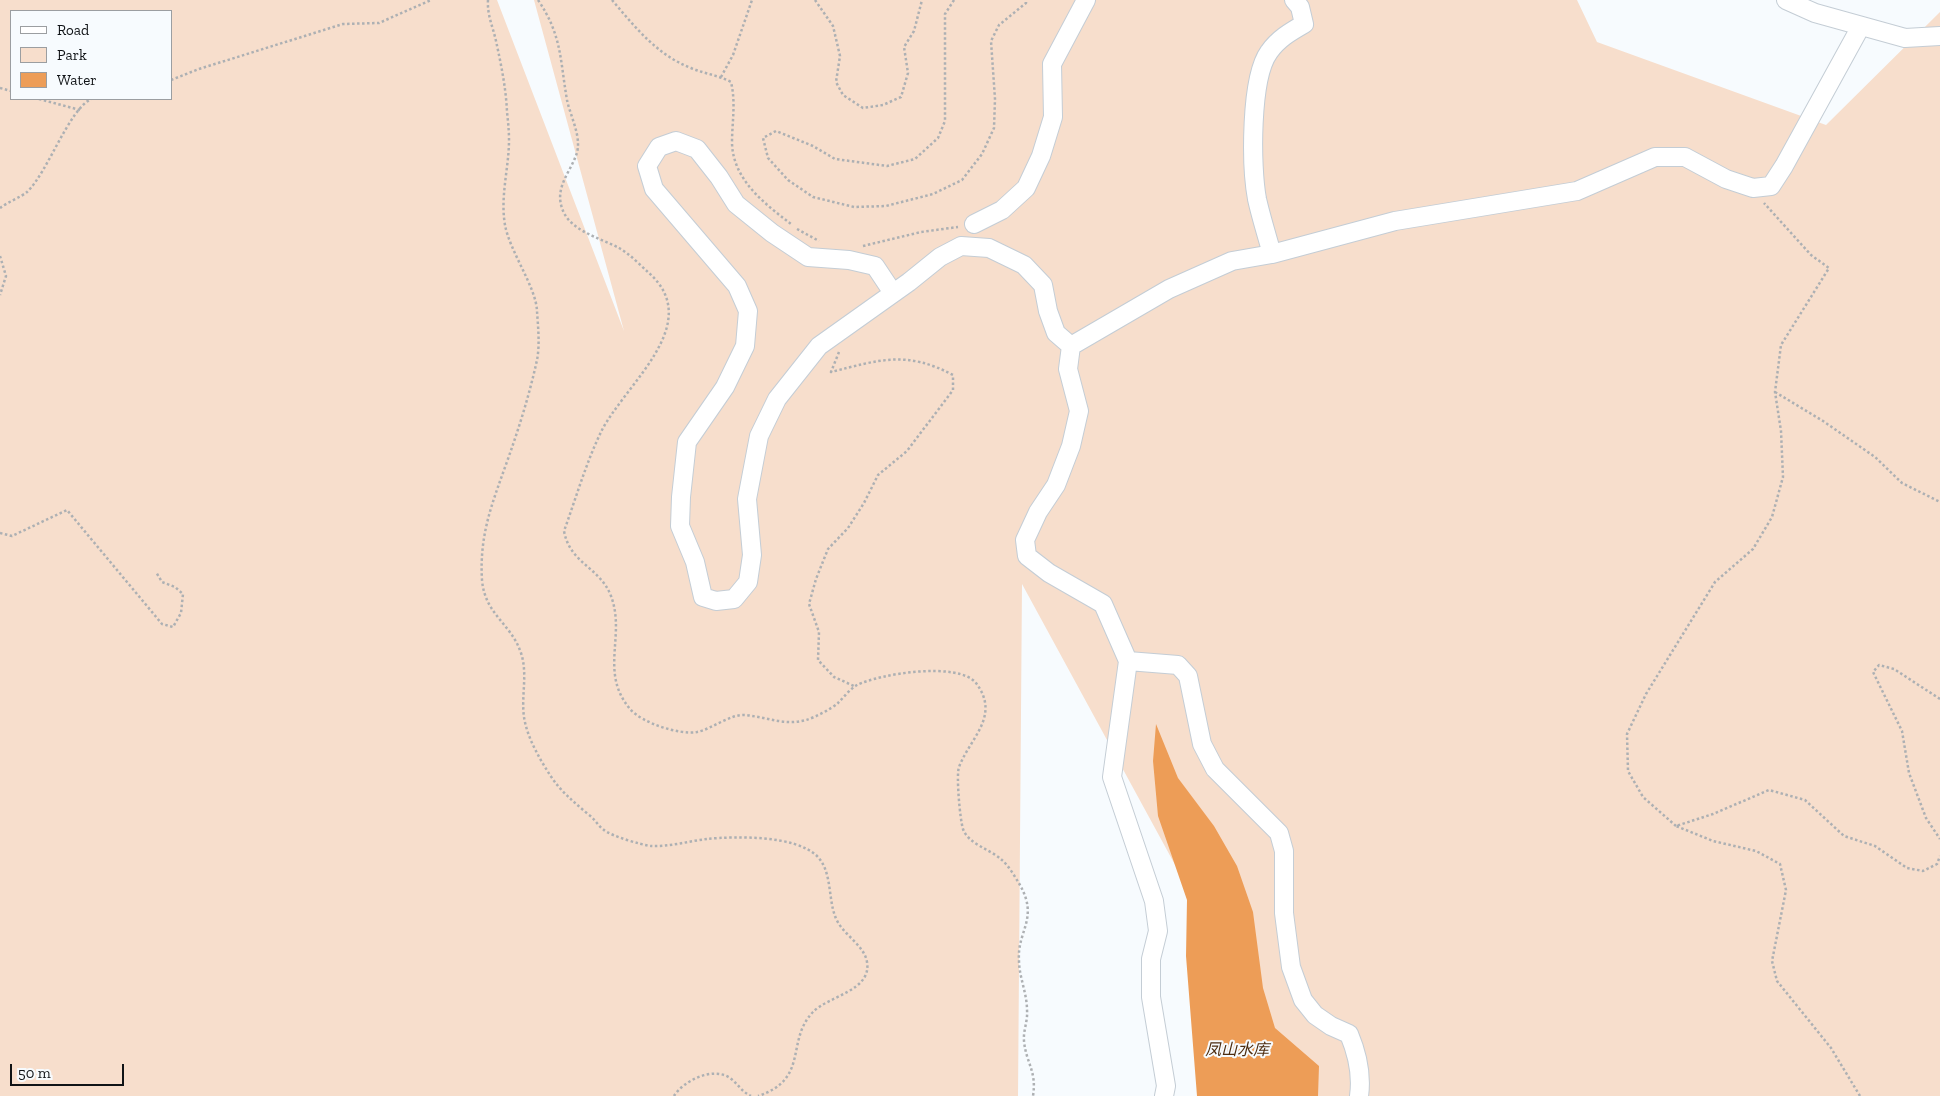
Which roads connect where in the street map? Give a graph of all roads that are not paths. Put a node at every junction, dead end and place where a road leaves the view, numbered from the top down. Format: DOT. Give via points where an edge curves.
graph roads {
  1 [pos="1086,0"];
  2 [pos="1294,0"];
  3 [pos="1786,0"];
  4 [pos="1861,26"];
  5 [pos="1940,36"];
  6 [pos="974,224"];
  7 [pos="1272,254"];
  8 [pos="894,293"];
  9 [pos="1070,346"];
  10 [pos="1128,661"];
  11 [pos="1164,1096"];
  12 [pos="1359,1096"];
  1 -- 6 [label="street" via="1052,64 1052,117 1041,156 1026,188 1002,210"];
  2 -- 7 [label="street" via="1300,7 1304,24 1283,36 1267,54 1258,82 1252,145 1257,198"];
  3 -- 4 [label="street" via="1815,13"];
  4 -- 5 [label="street" via="1905,38"];
  4 -- 7 [label="street" via="1771,186 1753,188 1726,179 1684,157 1655,157 1577,191 1395,221"];
  7 -- 9 [label="street" via="1232,261 1169,289"];
  8 -- 8 [label="street" via="819,346 777,399 759,436 747,499 752,555 748,582 734,599 716,601 703,598 695,562 680,526 687,442 725,387 744,346 748,311 737,286 654,189 647,166 659,147 676,141 697,149 736,204 772,234 808,257 875,266"];
  8 -- 9 [label="street" via="940,257 961,246 989,248 1024,265 1043,285 1056,333"];
  9 -- 10 [label="street" via="1068,369 1079,411 1071,446 1056,485 1025,540 1027,556 1103,604"];
  10 -- 11 [label="street" via="1112,777 1154,901 1158,931 1152,959 1151,997 1166,1086"];
  10 -- 12 [label="street" via="1178,665 1188,676 1202,744 1215,769 1279,833 1284,851 1284,913 1291,967 1303,1000 1315,1015 1349,1034 1356,1051"];
}
